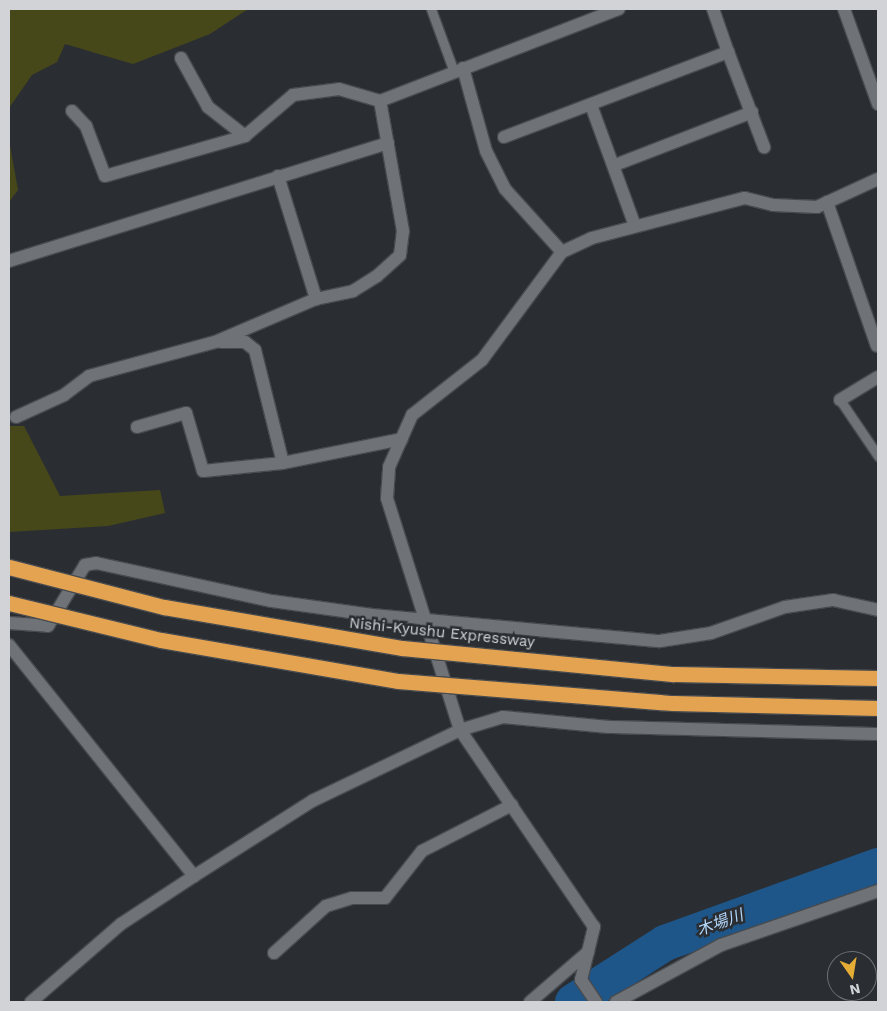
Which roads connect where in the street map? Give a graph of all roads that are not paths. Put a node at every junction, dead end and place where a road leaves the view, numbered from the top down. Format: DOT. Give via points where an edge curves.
graph roads {
  1 [pos="431,9"];
  2 [pos="619,9"];
  3 [pos="713,9"];
  4 [pos="844,9"];
  5 [pos="598,13"];
  6 [pos="728,52"];
  7 [pos="181,58"];
  8 [pos="458,70"];
  9 [pos="380,101"];
  10 [pos="878,104"];
  11 [pos="591,105"];
  12 [pos="72,111"];
  13 [pos="752,112"];
  14 [pos="245,136"];
  15 [pos="504,137"];
  16 [pos="388,143"];
  17 [pos="764,148"];
  18 [pos="615,165"];
  19 [pos="278,176"];
  20 [pos="878,179"];
  21 [pos="828,202"];
  22 [pos="635,226"];
  23 [pos="562,252"];
  24 [pos="9,261"];
  25 [pos="316,299"];
  26 [pos="215,342"];
  27 [pos="877,346"];
  28 [pos="878,377"];
  29 [pos="840,400"];
  30 [pos="16,417"];
  31 [pos="137,427"];
  32 [pos="402,440"];
  33 [pos="878,456"];
  34 [pos="283,463"];
  35 [pos="9,567"];
  36 [pos="9,603"];
  37 [pos="878,610"];
  38 [pos="426,619"];
  39 [pos="9,623"];
  40 [pos="9,645"];
  41 [pos="878,678"];
  42 [pos="878,708"];
  43 [pos="460,730"];
  44 [pos="878,734"];
  45 [pos="512,805"];
  46 [pos="194,876"];
  47 [pos="878,891"];
  48 [pos="588,952"];
  49 [pos="274,953"];
  50 [pos="31,1002"];
  51 [pos="530,1002"];
  52 [pos="596,1002"];
  53 [pos="616,1002"];
  1 -- 8 [label="lane"];
  2 -- 5 [label="street"];
  3 -- 6 [label="street"];
  4 -- 10 [label="street"];
  5 -- 8 [label="street"];
  6 -- 11 [label="street"];
  6 -- 13 [label="street"];
  7 -- 14 [label="street" via="208,107"];
  8 -- 9 [label="street"];
  8 -- 23 [label="street" via="486,151 505,189"];
  9 -- 14 [label="street" via="339,89 310,90 293,95"];
  9 -- 16 [label="street"];
  11 -- 15 [label="street"];
  11 -- 18 [label="street"];
  12 -- 14 [label="street" via="86,126 105,176"];
  13 -- 17 [label="street"];
  13 -- 18 [label="street"];
  16 -- 19 [label="street"];
  16 -- 25 [label="street" via="403,231 400,255 353,291"];
  18 -- 22 [label="street"];
  19 -- 24 [label="street"];
  19 -- 25 [label="street"];
  20 -- 21 [label="street"];
  21 -- 22 [label="street" via="800,208 746,198"];
  21 -- 27 [label="street"];
  22 -- 23 [label="street"];
  23 -- 32 [label="street" via="482,360 412,415"];
  25 -- 26 [label="street"];
  26 -- 30 [label="street" via="89,376 64,395"];
  26 -- 34 [label="street" via="244,342 255,350"];
  28 -- 29 [label="street"];
  29 -- 33 [label="lane"];
  31 -- 34 [label="street" via="186,413 203,470"];
  32 -- 34 [label="street"];
  32 -- 38 [label="street" via="388,467 387,498"];
  35 -- 41 [label="highway, Nishi-Kyushu Expressway, bridge" via="164,607 402,648 674,674"];
  36 -- 42 [label="highway, bridge" via="161,640 398,681 673,703"];
  37 -- 38 [label="street" via="833,600 795,605 711,633 660,641"];
  38 -- 39 [label="street" via="272,600 96,563 85,565 48,626"];
  38 -- 43 [label="street"];
  40 -- 46 [label="street"];
  43 -- 44 [label="street" via="503,718 609,727"];
  43 -- 45 [label="street"];
  43 -- 46 [label="street" via="312,801"];
  45 -- 48 [label="street" via="594,927"];
  45 -- 49 [label="street" via="422,851 385,898 352,898 326,906"];
  46 -- 50 [label="street" via="121,924"];
  47 -- 53 [label="street" via="721,945"];
  48 -- 51 [label="street"];
  48 -- 52 [label="street" via="581,980"];
}
